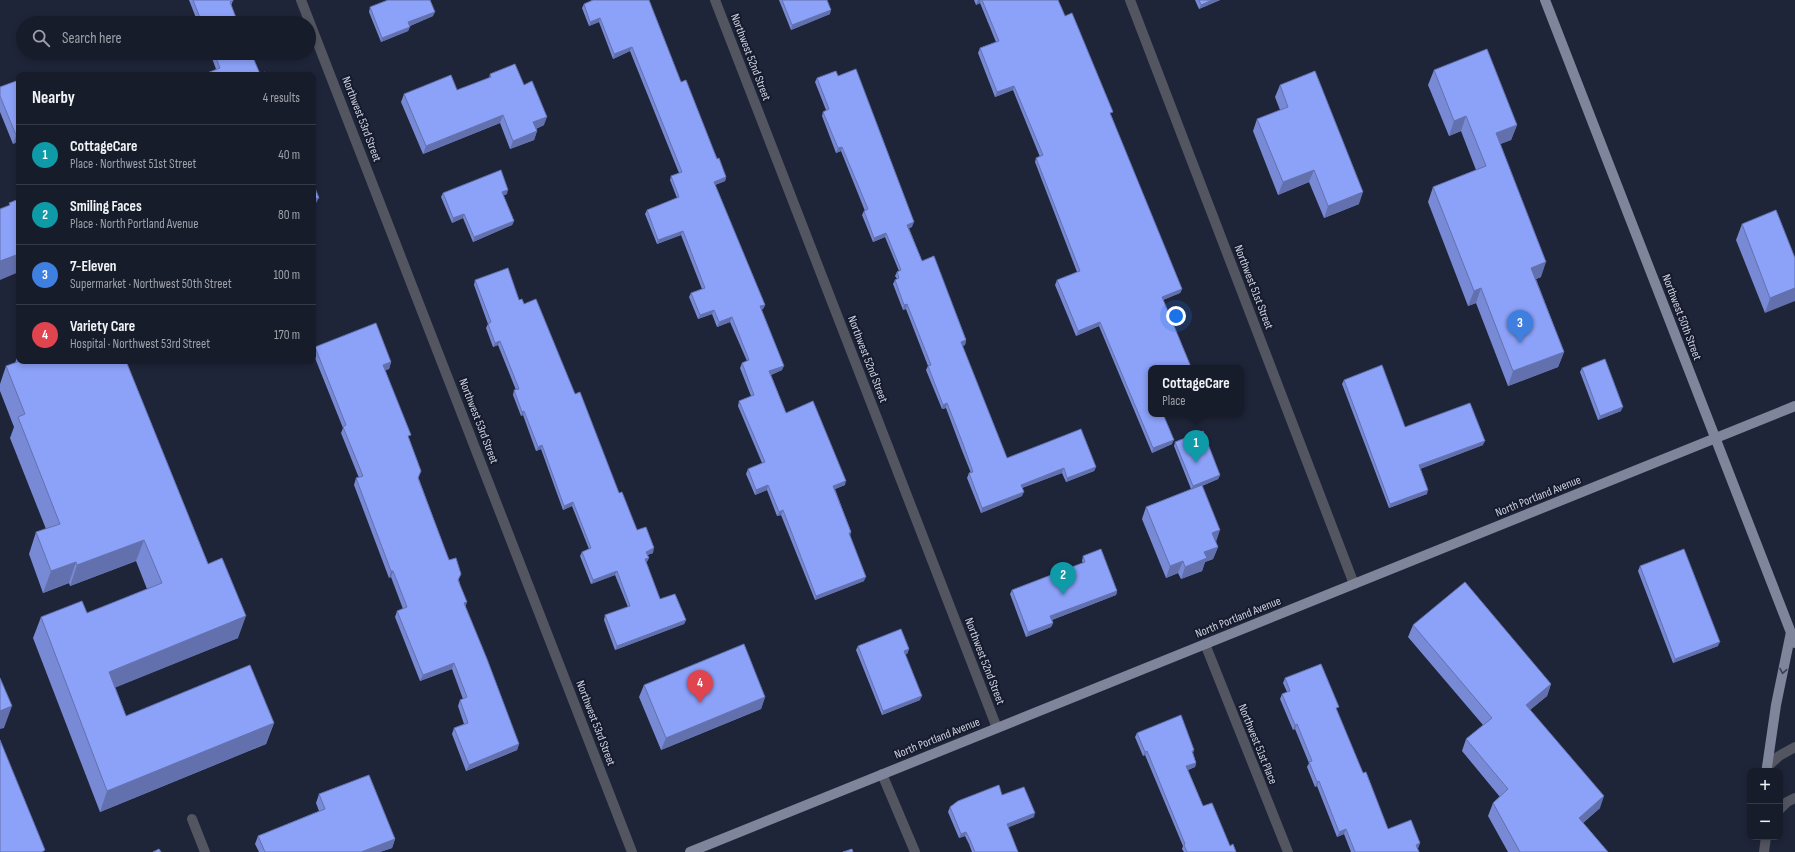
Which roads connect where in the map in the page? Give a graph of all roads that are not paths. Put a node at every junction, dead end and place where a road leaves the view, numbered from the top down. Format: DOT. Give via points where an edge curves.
graph roads {
  1 [pos="301,0"];
  2 [pos="715,0"];
  3 [pos="1130,0"];
  4 [pos="1545,0"];
  5 [pos="307,16"];
  6 [pos="316,39"];
  7 [pos="1795,406"];
  8 [pos="1715,438"];
  9 [pos="1354,584"];
  10 [pos="1791,632"];
  11 [pos="1795,643"];
  12 [pos="1205,644"];
  13 [pos="997,728"];
  14 [pos="1795,747"];
  15 [pos="1767,768"];
  16 [pos="1768,768"];
  17 [pos="882,774"];
  18 [pos="1795,798"];
  19 [pos="1783,806"];
  20 [pos="192,819"];
  21 [pos="1766,840"];
  22 [pos="205,852"];
  23 [pos="632,852"];
  24 [pos="690,852"];
  25 [pos="915,852"];
  26 [pos="1288,852"];
  27 [pos="1764,852"];
  1 -- 5 [label="street, Northwest 53rd Street"];
  2 -- 13 [label="street, Northwest 52nd Street"];
  3 -- 9 [label="street, Northwest 51st Street"];
  4 -- 8 [label="main road, Northwest 50th Street"];
  6 -- 23 [label="street, Northwest 53rd Street"];
  7 -- 8 [label="main road, North Portland Avenue"];
  8 -- 9 [label="main road, North Portland Avenue"];
  8 -- 10 [label="main road, Northwest 50th Street"];
  9 -- 12 [label="main road, North Portland Avenue"];
  10 -- 11 [label="main road, Northwest 50th Street"];
  10 -- 15 [label="main road, one-way"];
  12 -- 13 [label="main road, North Portland Avenue"];
  12 -- 26 [label="street, Northwest 51st Place"];
  13 -- 17 [label="main road, North Portland Avenue"];
  14 -- 16 [label="street" via="1779,756"];
  17 -- 24 [label="main road, North Portland Avenue"];
  17 -- 25 [label="street"];
  18 -- 19 [label="street"];
  20 -- 22 [label="street"];
  21 -- 27 [label="street"];
}
